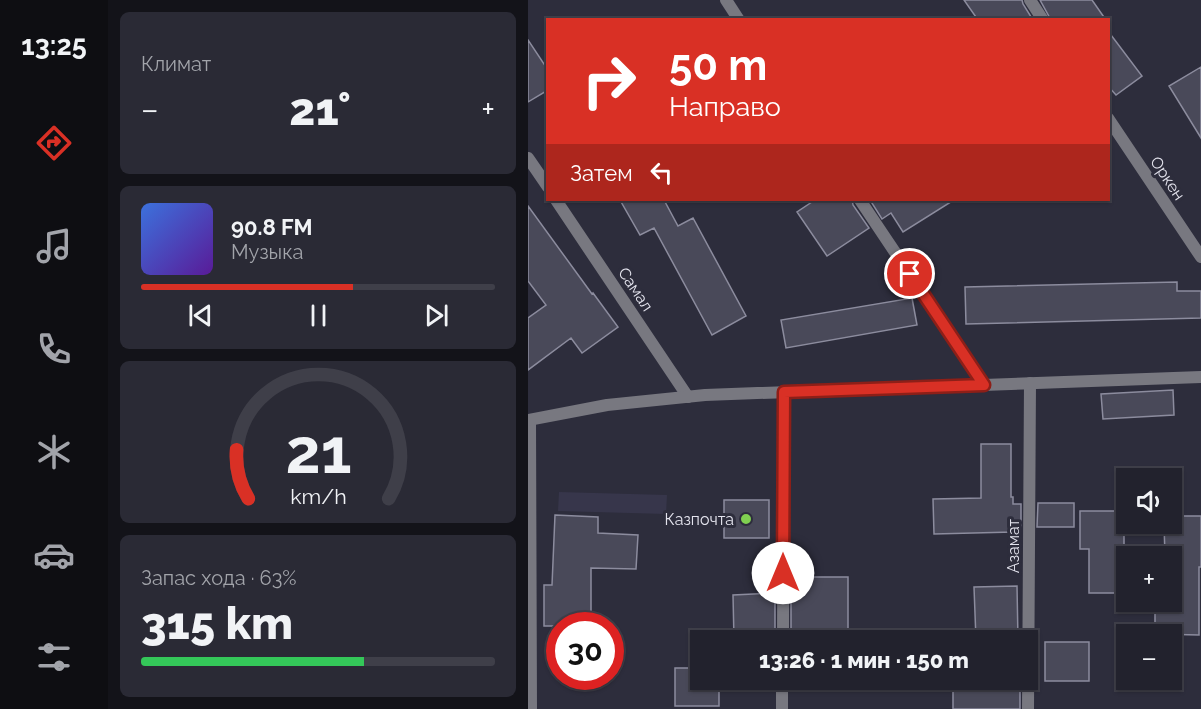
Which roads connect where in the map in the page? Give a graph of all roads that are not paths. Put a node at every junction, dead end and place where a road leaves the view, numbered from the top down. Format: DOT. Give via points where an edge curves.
graph roads {
  1 [pos="726,0"];
  2 [pos="1030,0"];
  3 [pos="738,18"];
  4 [pos="1042,18"];
  5 [pos="1110,121"];
  6 [pos="528,158"];
  7 [pos="546,184"];
  8 [pos="557,201"];
  9 [pos="861,201"];
  10 [pos="1201,257"];
  11 [pos="1201,377"];
  12 [pos="1030,383"];
  13 [pos="984,385"];
  14 [pos="784,392"];
  15 [pos="688,397"];
  16 [pos="529,420"];
  17 [pos="783,630"];
  18 [pos="782,690"];
  19 [pos="531,709"];
  20 [pos="782,709"];
  21 [pos="1028,709"];
  1 -- 3 [label="street"];
  2 -- 4 [label="street"];
  5 -- 10 [label="street, Оркен"];
  6 -- 7 [label="street"];
  8 -- 15 [label="street, Самал"];
  9 -- 13 [label="street"];
  11 -- 12 [label="street"];
  12 -- 13 [label="street"];
  12 -- 21 [label="street, Азамат"];
  13 -- 14 [label="street"];
  14 -- 15 [label="street"];
  14 -- 17 [label="street"];
  15 -- 16 [label="street" via="607,405"];
  16 -- 19 [label="street"];
  18 -- 20 [label="street"];
}
